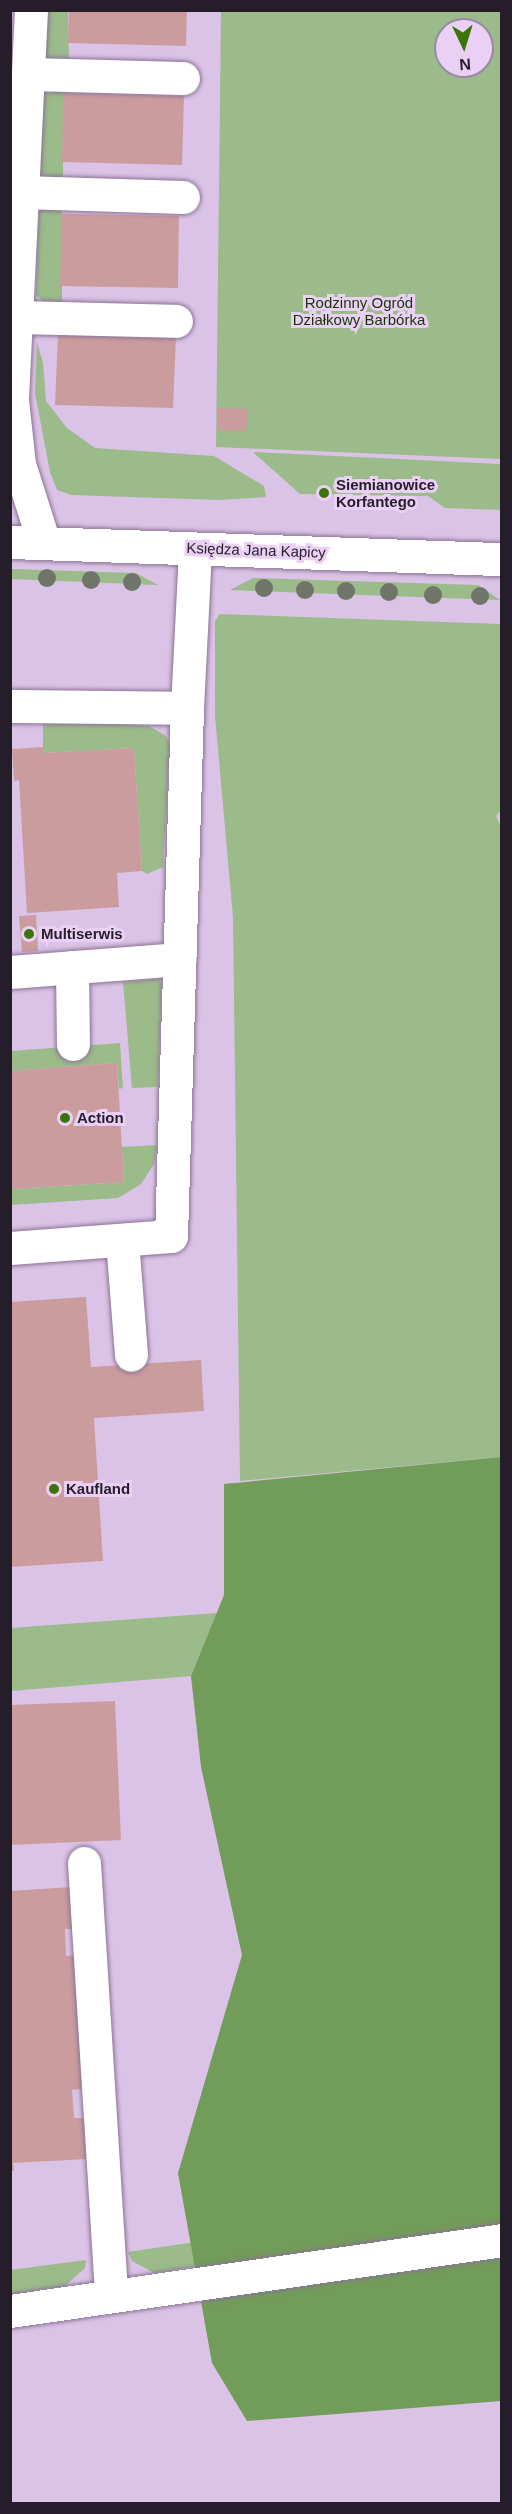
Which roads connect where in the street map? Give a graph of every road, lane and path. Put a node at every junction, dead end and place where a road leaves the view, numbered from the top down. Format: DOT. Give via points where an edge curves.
graph roads {
  1 [pos="31,10"];
  2 [pos="28,74"];
  3 [pos="183,78"];
  4 [pos="21,192"];
  5 [pos="183,197"];
  6 [pos="15,317"];
  7 [pos="176,321"];
  8 [pos="10,542"];
  9 [pos="44,543"];
  10 [pos="195,549"];
  11 [pos="501,559"];
  12 [pos="10,706"];
  13 [pos="187,708"];
  14 [pos="180,959"];
  15 [pos="72,967"];
  16 [pos="10,972"];
  17 [pos="73,1044"];
  18 [pos="122,1240"];
  19 [pos="10,1248"];
  20 [pos="130,1355"];
  21 [pos="84,1863"];
  22 [pos="501,2240"];
  23 [pos="111,2295"];
  24 [pos="10,2311"];
  1 -- 2 [label="street"];
  2 -- 3 [label="street"];
  2 -- 4 [label="street"];
  4 -- 5 [label="street"];
  4 -- 6 [label="street"];
  6 -- 7 [label="street"];
  6 -- 9 [label="street" via="12,400 19,464"];
  8 -- 9 [label="street, Księdza Jana Kapicy"];
  9 -- 10 [label="street, Księdza Jana Kapicy"];
  10 -- 11 [label="street, Księdza Jana Kapicy"];
  10 -- 13 [label="street"];
  12 -- 13 [label="street"];
  13 -- 14 [label="street"];
  14 -- 15 [label="street"];
  14 -- 18 [label="street" via="171,1236"];
  15 -- 16 [label="street"];
  15 -- 17 [label="street"];
  18 -- 19 [label="street"];
  18 -- 20 [label="street"];
  21 -- 23 [label="street"];
  22 -- 23 [label="street"];
  23 -- 24 [label="street"];
}
